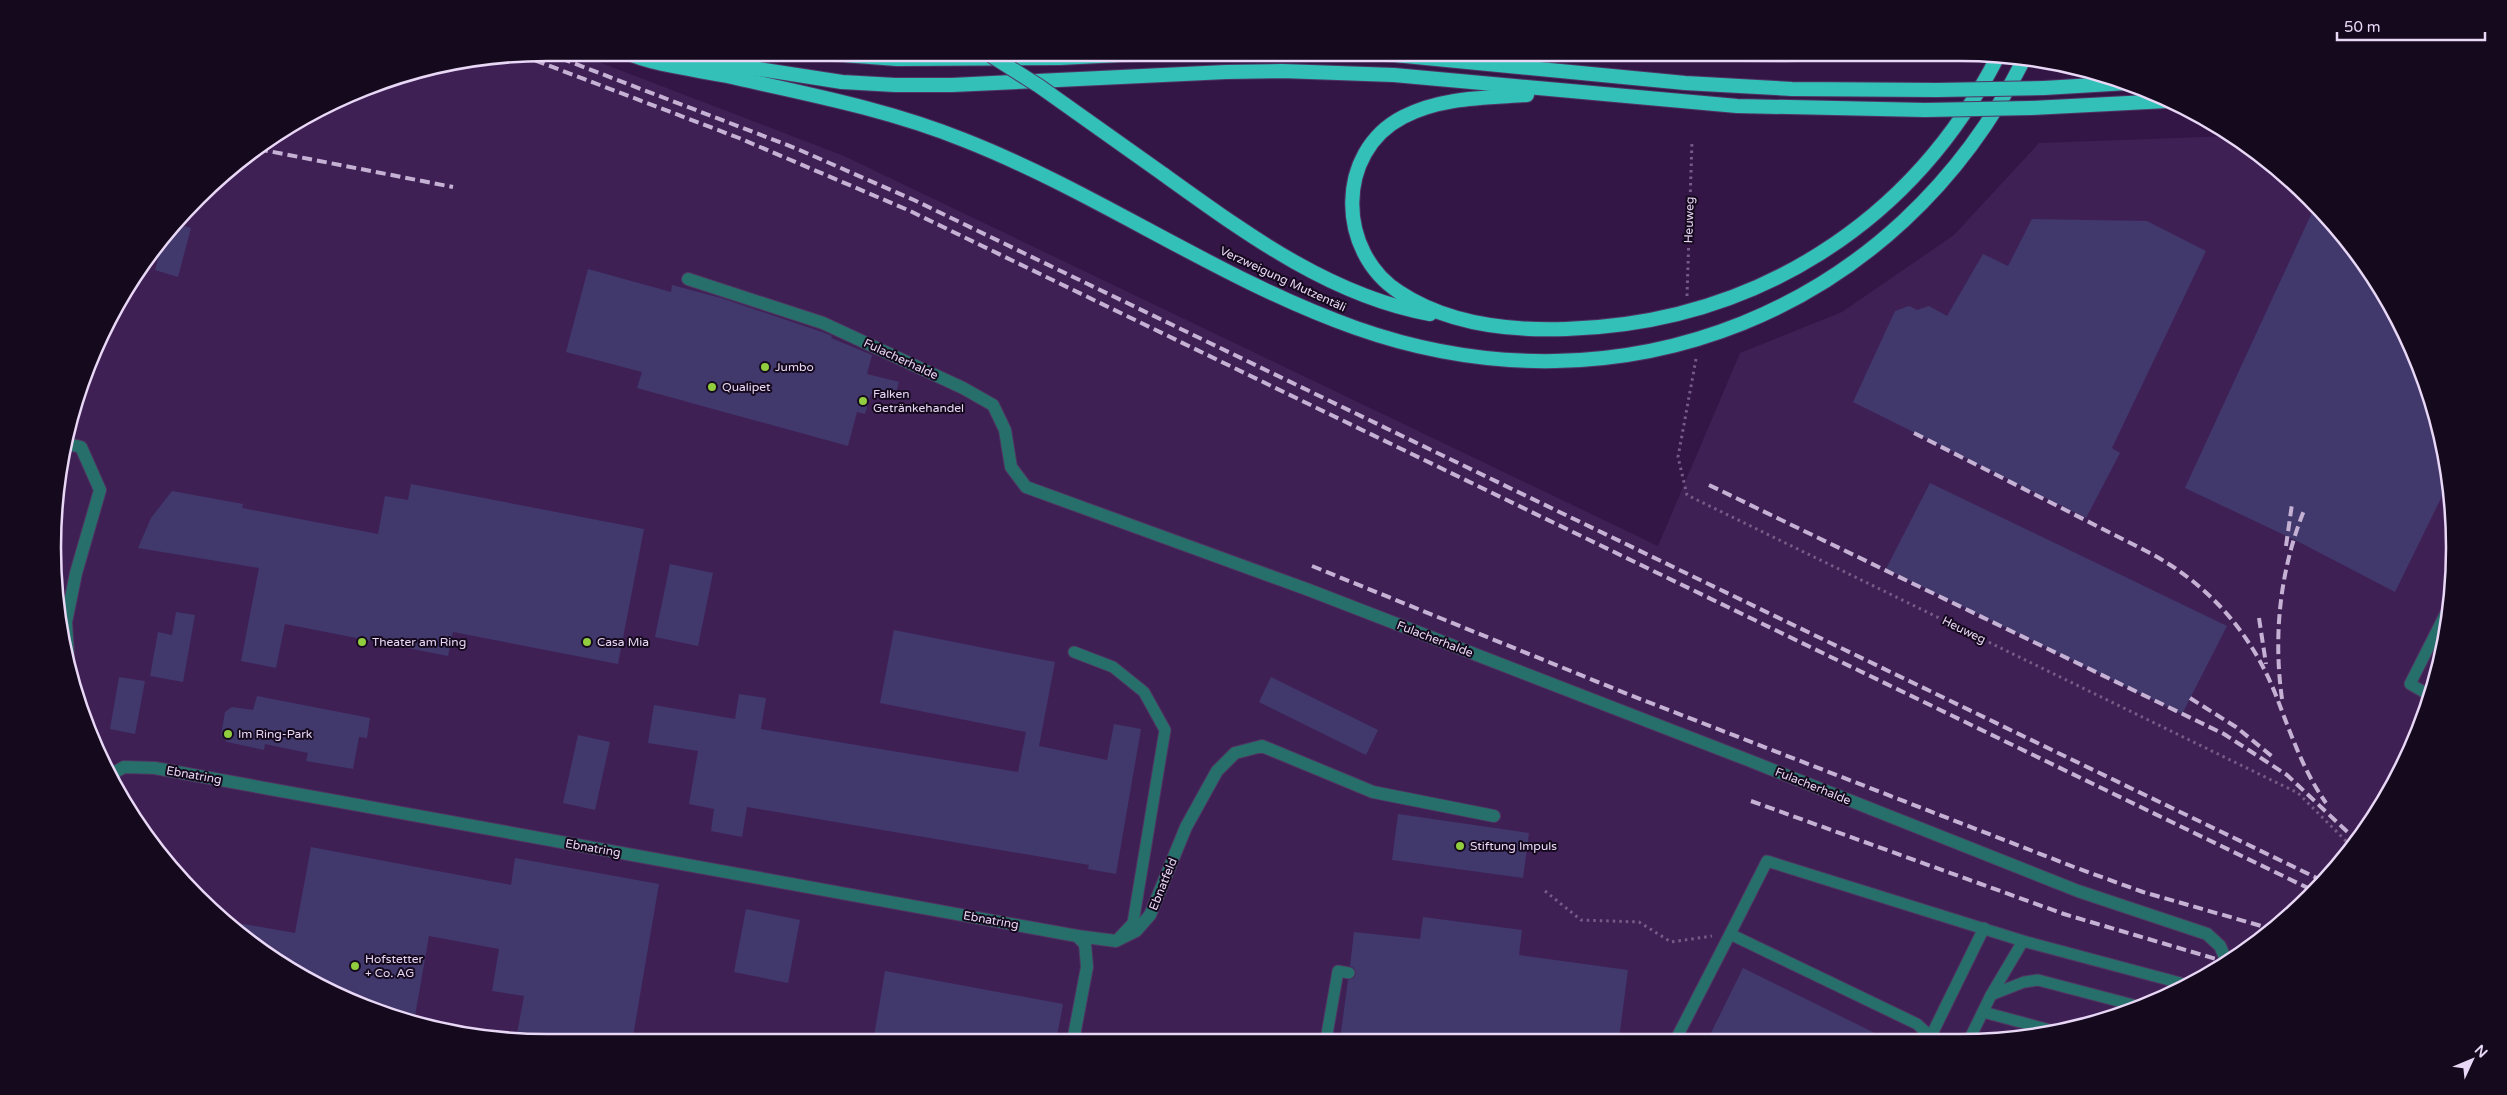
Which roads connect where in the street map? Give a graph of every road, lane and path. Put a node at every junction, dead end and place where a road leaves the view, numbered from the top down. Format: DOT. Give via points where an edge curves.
graph roads {
  1 [pos="666,61"];
  2 [pos="717,61"];
  3 [pos="1001,61"];
  4 [pos="1464,61"];
  5 [pos="1994,62"];
  6 [pos="2021,65"];
  7 [pos="2107,84"];
  8 [pos="1564,92"];
  9 [pos="2152,101"];
  10 [pos="1692,142"];
  11 [pos="688,278"];
  12 [pos="1686,298"];
  13 [pos="1463,320"];
  14 [pos="1696,359"];
  15 [pos="73,445"];
  16 [pos="67,619"];
  17 [pos="2439,624"];
  18 [pos="1074,652"];
  19 [pos="2424,692"];
  20 [pos="116,772"];
  21 [pos="1494,816"];
  22 [pos="2347,842"];
  23 [pos="1545,891"];
  24 [pos="1984,928"];
  25 [pos="1730,934"];
  26 [pos="1077,936"];
  27 [pos="1116,941"];
  28 [pos="2023,941"];
  29 [pos="2224,956"];
  30 [pos="1349,973"];
  31 [pos="2178,982"];
  32 [pos="1991,995"];
  33 [pos="2128,1004"];
  34 [pos="1983,1012"];
  35 [pos="2039,1027"];
  36 [pos="1074,1034"];
  37 [pos="1327,1034"];
  38 [pos="1679,1034"];
  39 [pos="1928,1034"];
  40 [pos="1932,1034"];
  41 [pos="1972,1034"];
  1 -- 6 [label="highway, Verzweigung Mutzentäli" via="871,109 959,138 1046,176 1246,281 1356,328 1440,352 1539,361 1599,359 1679,345 1744,323 1828,280 1885,238 1943,182 1988,124"];
  2 -- 8 [label="highway" via="842,82 895,85 1282,71 1394,75"];
  3 -- 13 [label="highway, Verzweigung Mutzentäli, bridge" via="1269,247 1337,283 1391,304"];
  4 -- 7 [label="highway, bridge" via="1685,83 1792,89 1937,90"];
  5 -- 13 [label="highway" via="1965,114 1910,181 1844,238 1778,278 1715,304 1634,323 1552,330"];
  8 -- 9 [label="highway, bridge" via="1737,106 1925,110"];
  8 -- 13 [label="highway" via="1462,100 1427,107 1387,128 1361,163 1353,185 1351,211 1359,244 1370,265 1400,293"];
  10 -- 12 [label="path, Heuweg"];
  11 -- 29 [label="street, Fulacherhalde" via="823,323 993,405 1005,430 1011,467 1026,487 1309,590 2078,891 2207,934 2220,946"];
  14 -- 22 [label="path, Heuweg" via="1678,457 1687,495 2298,793"];
  15 -- 16 [label="street" via="81,447 100,490"];
  17 -- 19 [label="lane" via="2410,684"];
  18 -- 27 [label="lane, Ebnatfeld" via="1113,666 1144,692 1165,730 1132,923"];
  20 -- 26 [label="street, Ebnatring" via="124,767 155,768"];
  21 -- 27 [label="street, Ebnatfeld" via="1373,792 1262,746 1235,753 1217,771 1186,827 1150,914 1136,931"];
  23 -- 25 [label="path" via="1581,920 1639,922 1671,942"];
  24 -- 25 [label="lane" via="1767,861"];
  24 -- 28 [label="lane"];
  24 -- 40 [label="lane"];
  25 -- 38 [label="lane"];
  25 -- 39 [label="lane" via="1917,1024"];
  26 -- 27 [label="street, Ebnatring"];
  26 -- 36 [label="street" via="1085,944 1087,967"];
  28 -- 31 [label="lane"];
  28 -- 32 [label="lane"];
  30 -- 37 [label="lane" via="1338,971"];
  32 -- 33 [label="lane" via="2038,980"];
  32 -- 34 [label="lane"];
  34 -- 35 [label="lane"];
  34 -- 41 [label="lane"];
}
